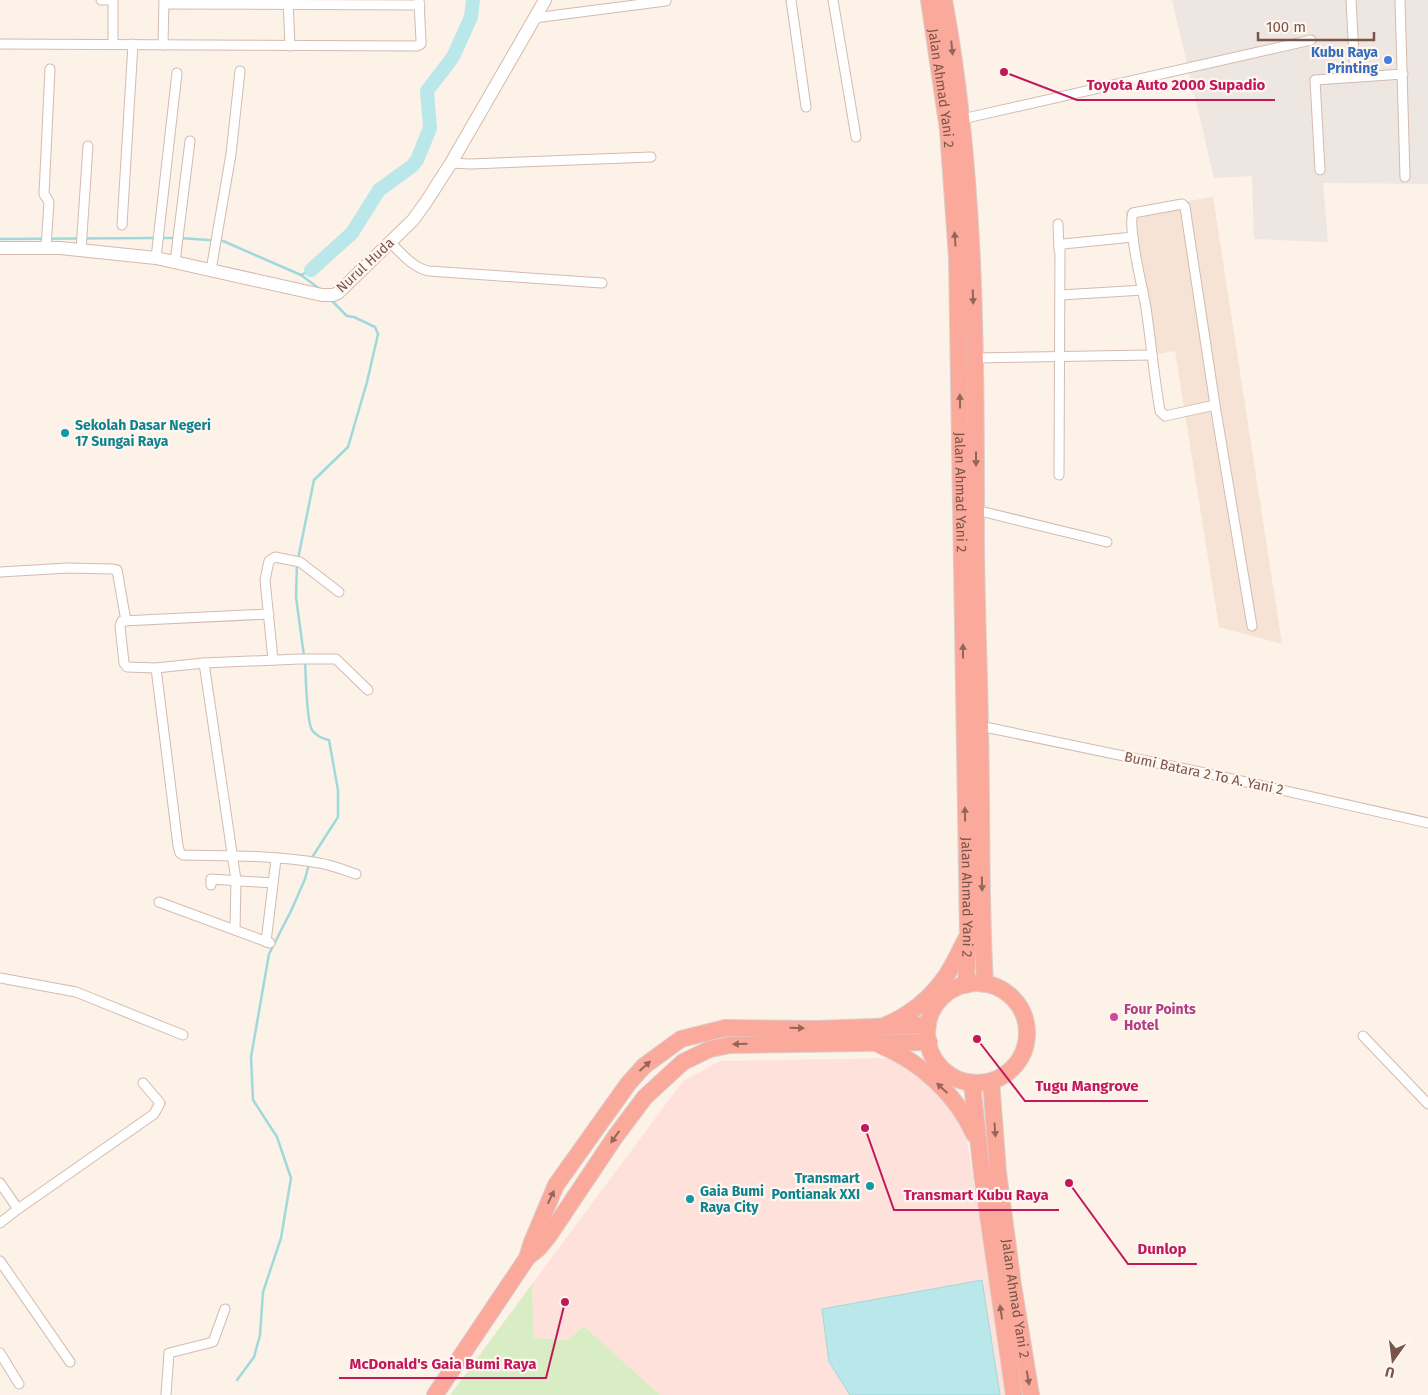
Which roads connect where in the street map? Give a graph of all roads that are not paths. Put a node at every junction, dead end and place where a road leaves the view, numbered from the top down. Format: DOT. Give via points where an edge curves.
graph roads {
  1 [pos="101,0"];
  2 [pos="112,0"];
  3 [pos="544,0"];
  4 [pos="791,0"];
  5 [pos="833,0"];
  6 [pos="929,0"];
  7 [pos="944,0"];
  8 [pos="1351,0"];
  9 [pos="1400,0"];
  10 [pos="666,1"];
  11 [pos="164,2"];
  12 [pos="288,2"];
  13 [pos="420,2"];
  14 [pos="534,18"];
  15 [pos="1310,40"];
  16 [pos="0,44"];
  17 [pos="113,44"];
  18 [pos="133,44"];
  19 [pos="163,45"];
  20 [pos="290,46"];
  21 [pos="50,68"];
  22 [pos="240,72"];
  23 [pos="177,73"];
  24 [pos="1403,74"];
  25 [pos="1355,77"];
  26 [pos="806,107"];
  27 [pos="962,119"];
  28 [pos="856,137"];
  29 [pos="190,141"];
  30 [pos="88,146"];
  31 [pos="651,157"];
  32 [pos="451,162"];
  33 [pos="1320,170"];
  34 [pos="1405,177"];
  35 [pos="1058,224"];
  36 [pos="122,225"];
  37 [pos="1133,237"];
  38 [pos="390,242"];
  39 [pos="46,245"];
  40 [pos="0,248"];
  41 [pos="81,248"];
  42 [pos="1059,250"];
  43 [pos="157,252"];
  44 [pos="175,262"];
  45 [pos="211,270"];
  46 [pos="602,283"];
  47 [pos="1143,290"];
  48 [pos="1061,295"];
  49 [pos="1151,355"];
  50 [pos="1060,356"];
  51 [pos="975,358"];
  52 [pos="1215,404"];
  53 [pos="1060,475"];
  54 [pos="976,510"];
  55 [pos="1107,542"];
  56 [pos="0,572"];
  57 [pos="339,592"];
  58 [pos="269,614"];
  59 [pos="126,621"];
  60 [pos="1252,626"];
  61 [pos="273,660"];
  62 [pos="204,663"];
  63 [pos="156,668"];
  64 [pos="368,690"];
  65 [pos="980,726"];
  66 [pos="1428,822"];
  67 [pos="232,856"];
  68 [pos="276,859"];
  69 [pos="356,874"];
  70 [pos="236,880"];
  71 [pos="273,883"];
  72 [pos="211,885"];
  73 [pos="159,902"];
  74 [pos="235,930"];
  75 [pos="968,935"];
  76 [pos="0,978"];
  77 [pos="985,984"];
  78 [pos="966,985"];
  79 [pos="183,1034"];
  80 [pos="928,1034"];
  81 [pos="878,1035"];
  82 [pos="1363,1036"];
  83 [pos="991,1081"];
  84 [pos="143,1083"];
  85 [pos="972,1083"];
  86 [pos="1428,1104"];
  87 [pos="978,1143"];
  88 [pos="0,1183"];
  89 [pos="18,1209"];
  90 [pos="0,1223"];
  91 [pos="527,1258"];
  92 [pos="0,1261"];
  93 [pos="225,1309"];
  94 [pos="0,1353"];
  95 [pos="70,1362"];
  96 [pos="20,1384"];
  97 [pos="166,1395"];
  98 [pos="435,1395"];
  99 [pos="1014,1395"];
  100 [pos="1031,1395"];
  1 -- 2 [label="street"];
  2 -- 17 [label="street"];
  3 -- 14 [label="street, Nurul Huda"];
  4 -- 26 [label="street"];
  5 -- 28 [label="street"];
  75 -- 6 [label="highway, Jalan Ahmad Yani 2, one-way" via="957,258 948,130"];
  7 -- 27 [label="highway, Jalan Ahmad Yani 2, one-way"];
  8 -- 25 [label="street"];
  9 -- 24 [label="street"];
  10 -- 14 [label="street"];
  11 -- 12 [label="street"];
  11 -- 19 [label="street"];
  12 -- 13 [label="street"];
  12 -- 20 [label="street"];
  13 -- 20 [label="street" via="421,44 417,46"];
  14 -- 32 [label="street, Nurul Huda"];
  15 -- 27 [label="street"];
  16 -- 17 [label="street"];
  17 -- 18 [label="street"];
  18 -- 19 [label="street"];
  18 -- 36 [label="street"];
  19 -- 20 [label="street"];
  21 -- 39 [label="street" via="44,194 49,202"];
  22 -- 45 [label="street" via="231,154"];
  23 -- 43 [label="street"];
  24 -- 25 [label="street"];
  24 -- 34 [label="street"];
  25 -- 33 [label="street" via="1315,80"];
  27 -- 51 [label="highway, Jalan Ahmad Yani 2, one-way"];
  29 -- 44 [label="street"];
  30 -- 41 [label="street"];
  31 -- 32 [label="street"];
  32 -- 38 [label="street, Nurul Huda" via="419,212"];
  35 -- 42 [label="street"];
  37 -- 42 [label="street" via="1063,244"];
  37 -- 47 [label="street"];
  37 -- 52 [label="street" via="1134,213 1184,204"];
  38 -- 45 [label="street, Nurul Huda" via="338,293 326,295"];
  38 -- 46 [label="street" via="414,265 428,271"];
  39 -- 40 [label="street, Nurul Huda"];
  39 -- 41 [label="street, Nurul Huda"];
  41 -- 43 [label="street, Nurul Huda"];
  42 -- 48 [label="street"];
  43 -- 44 [label="street, Nurul Huda"];
  44 -- 45 [label="street, Nurul Huda"];
  47 -- 48 [label="street"];
  47 -- 49 [label="street"];
  48 -- 50 [label="street"];
  49 -- 50 [label="street"];
  49 -- 52 [label="street" via="1160,411 1164,416"];
  50 -- 51 [label="street"];
  50 -- 53 [label="street"];
  51 -- 54 [label="highway, Jalan Ahmad Yani 2, one-way"];
  52 -- 60 [label="street"];
  54 -- 55 [label="street"];
  54 -- 65 [label="highway, Jalan Ahmad Yani 2"];
  56 -- 59 [label="street" via="68,568 117,570"];
  57 -- 58 [label="street" via="297,562 275,557 269,561 265,580"];
  58 -- 59 [label="street"];
  58 -- 61 [label="street"];
  59 -- 63 [label="street" via="122,621 120,626 124,663 127,667"];
  61 -- 62 [label="street"];
  61 -- 64 [label="street" via="336,659"];
  62 -- 63 [label="street"];
  62 -- 67 [label="street"];
  63 -- 67 [label="street" via="180,853"];
  65 -- 66 [label="street, Bumi Batara 2 To A. Yani 2"];
  65 -- 77 [label="highway, Jalan Ahmad Yani 2, one-way" via="981,922"];
  67 -- 68 [label="street"];
  67 -- 70 [label="street"];
  68 -- 69 [label="street" via="310,862"];
  68 -- 71 [label="street"];
  70 -- 71 [label="street"];
  70 -- 72 [label="street" via="211,879"];
  70 -- 74 [label="street"];
  71 -- 74 [label="street" via="268,943"];
  73 -- 74 [label="street"];
  75 -- 78 [label="highway, Jalan Ahmad Yani 2"];
  75 -- 81 [label="highway" via="946,977 919,1005"];
  76 -- 79 [label="street" via="76,992"];
  77 -- 78 [label="highway"];
  77 -- 83 [label="highway" via="1012,998 1023,1012 1027,1036 1020,1059 1012,1069"];
  78 -- 80 [label="highway" via="947,993 938,1002 931,1013"];
  80 -- 81 [label="highway"];
  80 -- 85 [label="highway" via="932,1056 940,1066 950,1075"];
  87 -- 81 [label="highway, one-way" via="962,1110 950,1095"];
  81 -- 91 [label="highway, one-way" via="730,1045 710,1049 683,1062 645,1097 548,1238"];
  91 -- 81 [label="highway, one-way" via="556,1185 574,1159 644,1066 681,1039 725,1028 752,1027"];
  82 -- 86 [label="street"];
  83 -- 85 [label="highway"];
  83 -- 100 [label="highway, Jalan Ahmad Yani 2, one-way" via="1002,1207"];
  84 -- 89 [label="street" via="160,1103 154,1114"];
  85 -- 87 [label="highway, Jalan Ahmad Yani 2"];
  99 -- 87 [label="highway, Jalan Ahmad Yani 2, one-way"];
  88 -- 89 [label="street"];
  89 -- 90 [label="street"];
  91 -- 98 [label="highway"];
  92 -- 95 [label="street"];
  93 -- 97 [label="street" via="213,1342 169,1353"];
  94 -- 96 [label="street"];
}
